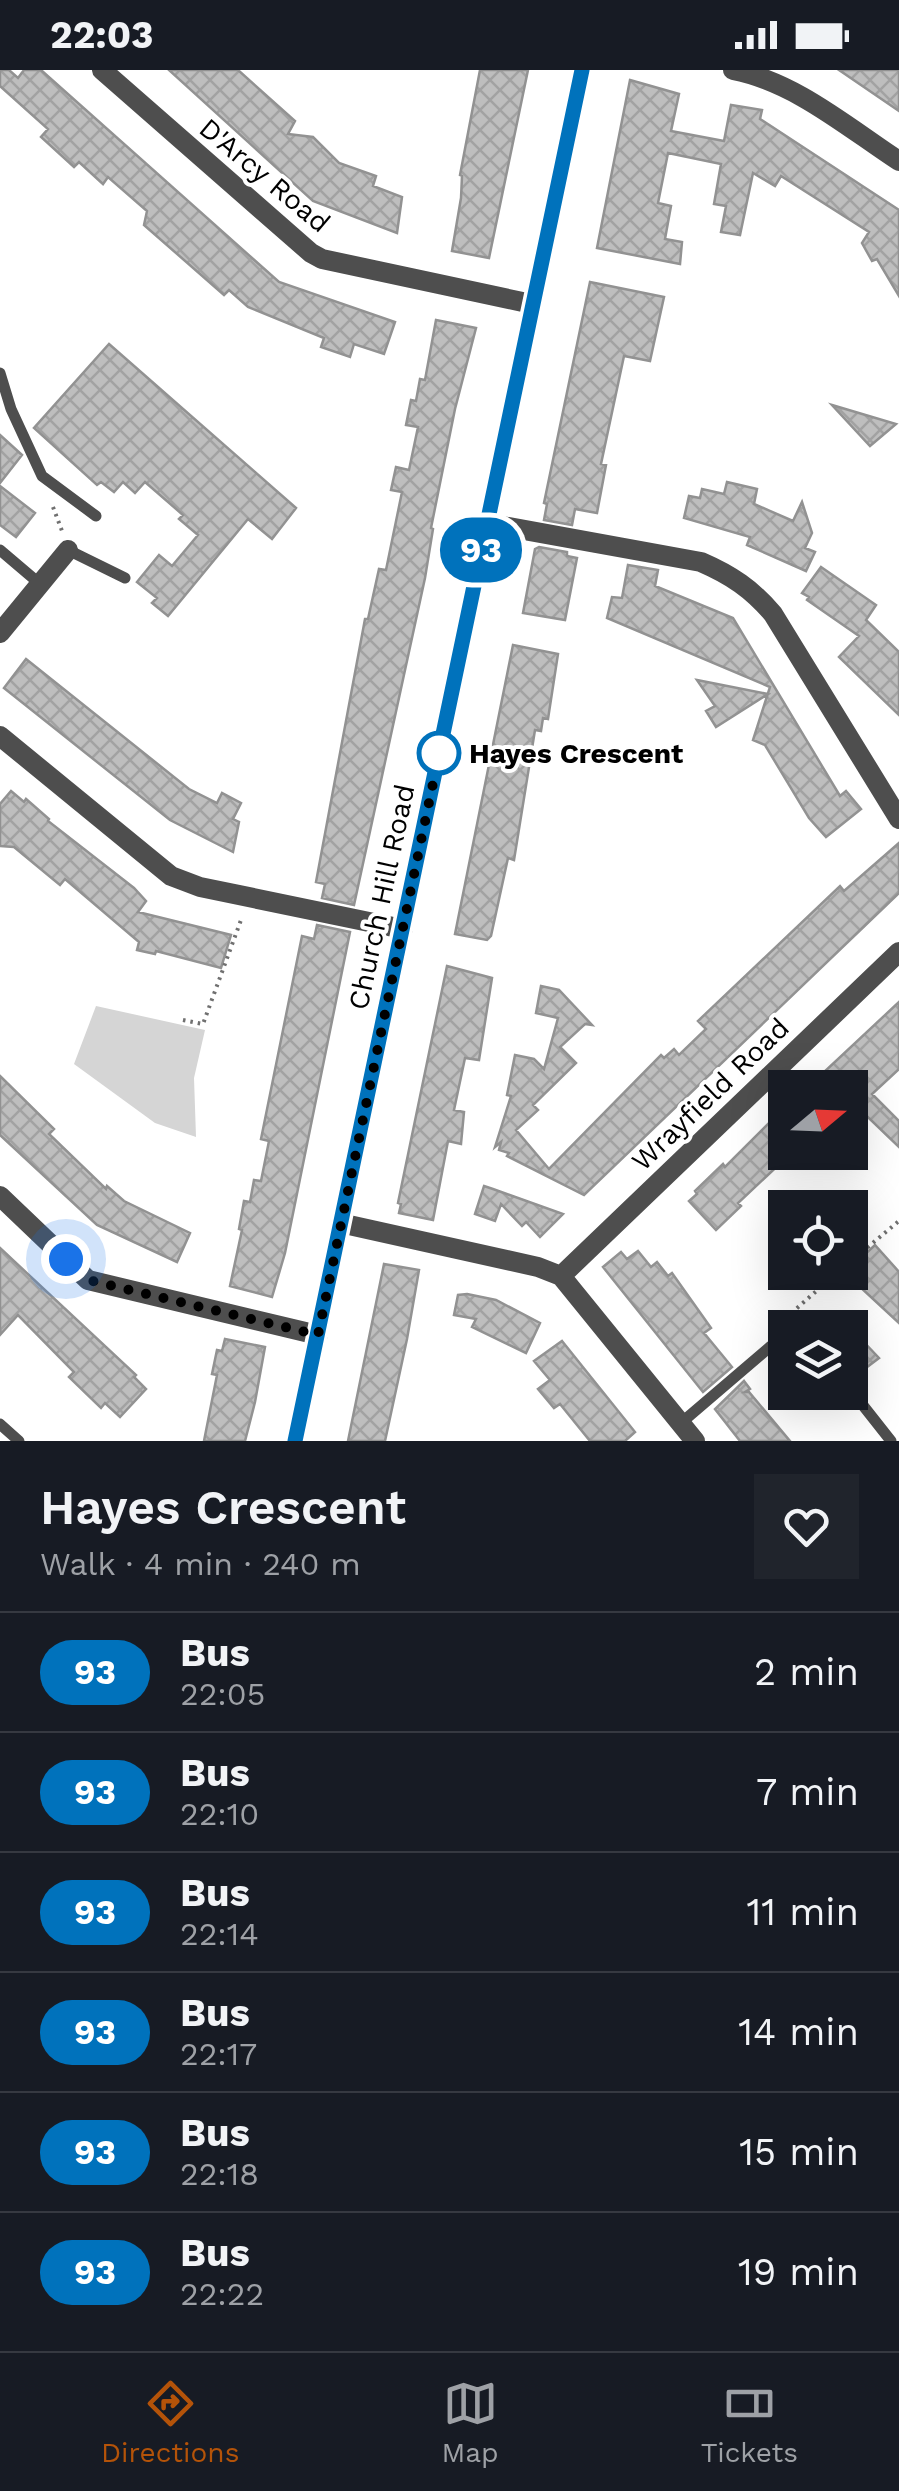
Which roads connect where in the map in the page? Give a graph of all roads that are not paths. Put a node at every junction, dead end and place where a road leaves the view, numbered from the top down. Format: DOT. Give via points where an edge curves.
graph roads {
  1 [pos="102,70"];
  2 [pos="582,70"];
  3 [pos="732,70"];
  4 [pos="899,161"];
  5 [pos="532,304"];
  6 [pos="0,374"];
  7 [pos="96,516"];
  8 [pos="486,524"];
  9 [pos="0,550"];
  10 [pos="68,550"];
  11 [pos="126,578"];
  12 [pos="40,584"];
  13 [pos="0,633"];
  14 [pos="0,736"];
  15 [pos="899,820"];
  16 [pos="402,930"];
  17 [pos="899,952"];
  18 [pos="0,1196"];
  19 [pos="340,1223"];
  20 [pos="561,1276"];
  21 [pos="318,1335"];
  22 [pos="768,1349"];
  23 [pos="867,1410"];
  24 [pos="681,1423"];
  25 [pos="0,1424"];
  26 [pos="19,1441"];
  27 [pos="295,1441"];
  28 [pos="694,1441"];
  29 [pos="891,1441"];
  1 -- 5 [label="street, D'Arcy Road" via="311,253"];
  2 -- 5 [label="street, Church Hill Road"];
  3 -- 4 [label="street" via="792,91"];
  5 -- 8 [label="street, Church Hill Road"];
  6 -- 7 [label="lane" via="42,476"];
  8 -- 15 [label="street" via="701,562 755,592"];
  8 -- 16 [label="street, Church Hill Road"];
  9 -- 12 [label="lane"];
  10 -- 11 [label="lane"];
  10 -- 12 [label="street"];
  12 -- 13 [label="street"];
  14 -- 16 [label="street" via="171,876 200,888"];
  16 -- 19 [label="street, Church Hill Road"];
  17 -- 20 [label="street, Wrayfield Road"];
  18 -- 21 [label="street" via="88,1280"];
  19 -- 20 [label="street"];
  19 -- 21 [label="street, Church Hill Road"];
  20 -- 24 [label="street"];
  21 -- 27 [label="street, Church Hill Road"];
  22 -- 24 [label="lane"];
  23 -- 29 [label="lane"];
  24 -- 28 [label="street"];
  25 -- 26 [label="lane"];
}
